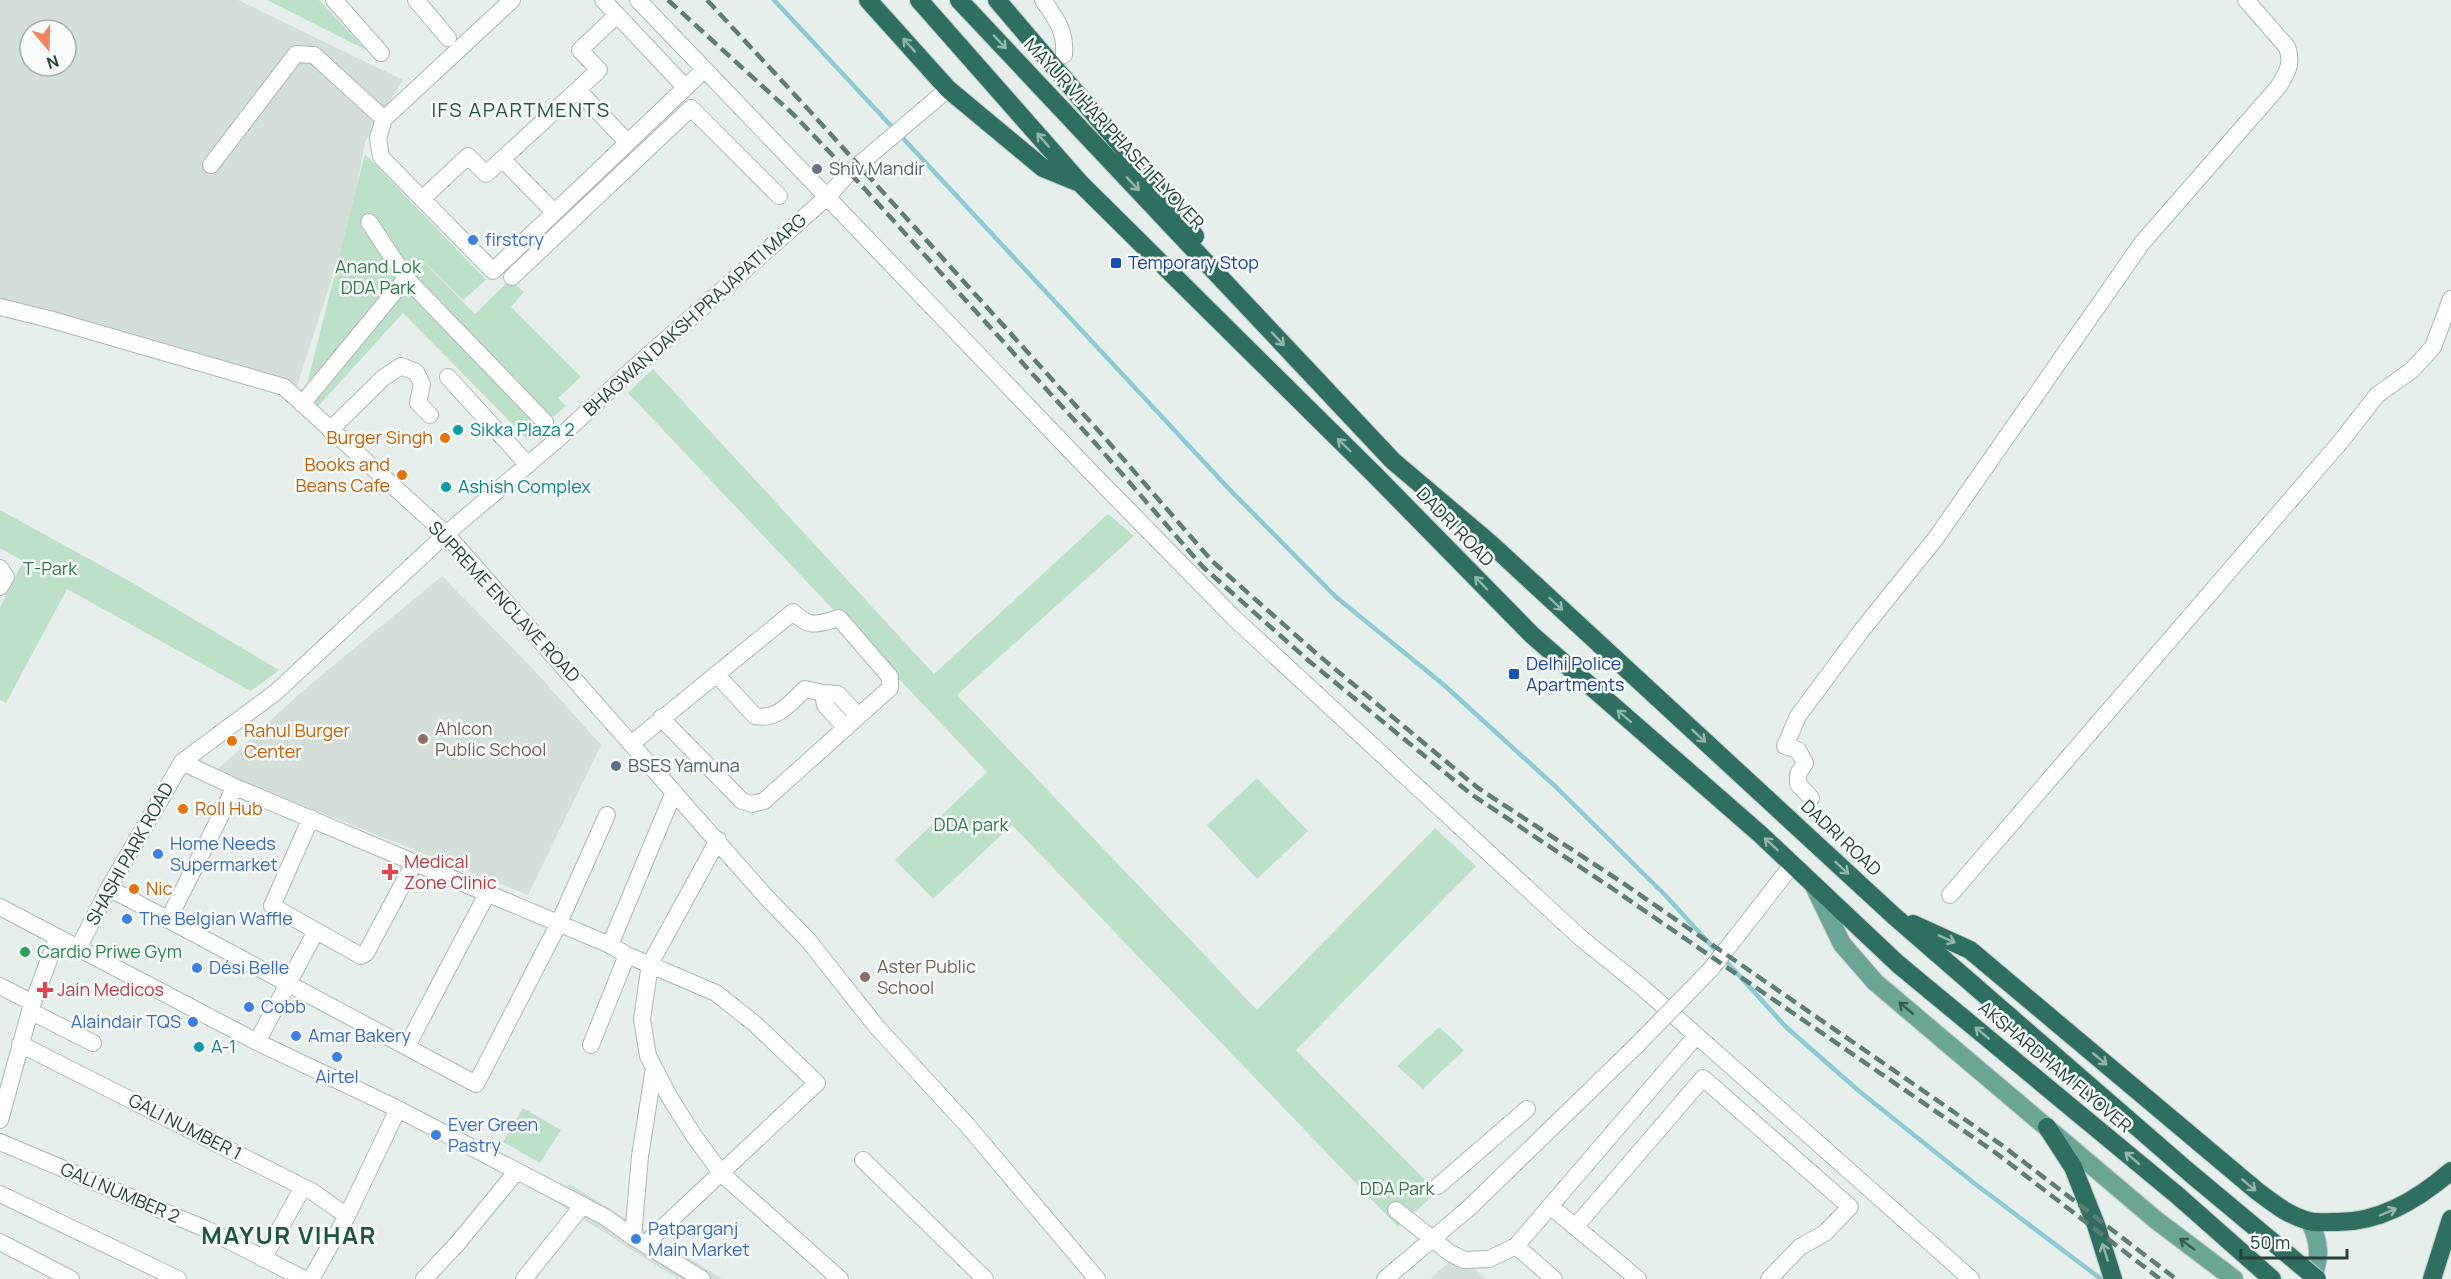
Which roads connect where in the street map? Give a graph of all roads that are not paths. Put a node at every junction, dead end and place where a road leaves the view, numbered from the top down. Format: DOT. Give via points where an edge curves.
graph roads {
  1 [pos="334,0"];
  2 [pos="416,0"];
  3 [pos="512,0"];
  4 [pos="603,0"];
  5 [pos="638,0"];
  6 [pos="868,0"];
  7 [pos="919,0"];
  8 [pos="959,0"];
  9 [pos="998,0"];
  10 [pos="1043,0"];
  11 [pos="2246,0"];
  12 [pos="617,15"];
  13 [pos="448,38"];
  14 [pos="381,53"];
  15 [pos="1064,55"];
  16 [pos="704,70"];
  17 [pos="685,87"];
  18 [pos="948,89"];
  19 [pos="578,90"];
  20 [pos="384,119"];
  21 [pos="627,142"];
  22 [pos="502,159"];
  23 [pos="211,165"];
  24 [pos="1082,184"];
  25 [pos="779,196"];
  26 [pos="827,197"];
  27 [pos="422,199"];
  28 [pos="554,212"];
  29 [pos="369,222"];
  30 [pos="512,277"];
  31 [pos="406,278"];
  32 [pos="1238,296"];
  33 [pos="2451,299"];
  34 [pos="0,307"];
  35 [pos="448,377"];
  36 [pos="302,404"];
  37 [pos="430,415"];
  38 [pos="545,423"];
  39 [pos="330,430"];
  40 [pos="528,465"];
  41 [pos="446,534"];
  42 [pos="0,568"];
  43 [pos="0,587"];
  44 [pos="716,674"];
  45 [pos="823,693"];
  46 [pos="858,716"];
  47 [pos="661,718"];
  48 [pos="846,728"];
  49 [pos="636,751"];
  50 [pos="182,762"];
  51 [pos="235,787"];
  52 [pos="674,792"];
  53 [pos="1811,798"];
  54 [pos="607,815"];
  55 [pos="311,818"];
  56 [pos="718,840"];
  57 [pos="414,862"];
  58 [pos="1792,865"];
  59 [pos="1813,884"];
  60 [pos="109,888"];
  61 [pos="487,894"];
  62 [pos="1950,895"];
  63 [pos="0,907"];
  64 [pos="1894,916"];
  65 [pos="168,920"];
  66 [pos="558,925"];
  67 [pos="316,931"];
  68 [pos="57,938"];
  69 [pos="610,945"];
  70 [pos="79,947"];
  71 [pos="627,955"];
  72 [pos="650,964"];
  73 [pos="289,983"];
  74 [pos="0,986"];
  75 [pos="31,1007"];
  76 [pos="1696,1036"];
  77 [pos="257,1042"];
  78 [pos="93,1043"];
  79 [pos="20,1044"];
  80 [pos="591,1045"];
  81 [pos="406,1046"];
  82 [pos="1719,1058"];
  83 [pos="7,1063"];
  84 [pos="654,1068"];
  85 [pos="1703,1078"];
  86 [pos="398,1109"];
  87 [pos="1527,1109"];
  88 [pos="1,1110"];
  89 [pos="2047,1127"];
  90 [pos="0,1142"];
  91 [pos="863,1160"];
  92 [pos="517,1171"];
  93 [pos="2451,1171"];
  94 [pos="722,1174"];
  95 [pos="1438,1186"];
  96 [pos="303,1187"];
  97 [pos="0,1194"];
  98 [pos="583,1205"];
  99 [pos="1550,1206"];
  100 [pos="1396,1210"];
  101 [pos="347,1216"];
  102 [pos="2451,1219"];
  103 [pos="2310,1222"];
  104 [pos="1576,1226"];
  105 [pos="1432,1239"];
  106 [pos="639,1240"];
  107 [pos="0,1242"];
  108 [pos="1516,1246"];
  109 [pos="263,1259"];
  110 [pos="70,1279"];
  111 [pos="178,1279"];
  112 [pos="304,1279"];
  113 [pos="311,1279"];
  114 [pos="424,1279"];
  115 [pos="524,1279"];
  116 [pos="702,1279"];
  117 [pos="840,1279"];
  118 [pos="985,1279"];
  119 [pos="1097,1279"];
  120 [pos="1385,1279"];
  121 [pos="1554,1279"];
  122 [pos="1638,1279"];
  123 [pos="1769,1279"];
  124 [pos="1971,1279"];
  125 [pos="2114,1279"];
  126 [pos="2234,1279"];
  127 [pos="2272,1279"];
  128 [pos="2312,1279"];
  129 [pos="2318,1279"];
  130 [pos="2432,1279"];
  1 -- 14 [label="street"];
  2 -- 13 [label="street"];
  3 -- 20 [label="street"];
  4 -- 12 [label="street"];
  5 -- 16 [label="street"];
  18 -- 6 [label="highway, one-way"];
  24 -- 7 [label="highway, one-way"];
  8 -- 32 [label="highway, MAYUR VIHAR PHASE1 FLYOVER, one-way"];
  9 -- 32 [label="highway" via="1176,210"];
  10 -- 15 [label="street" via="1059,24 1065,41"];
  11 -- 53 [label="street" via="2287,47 2289,69 2279,86 2142,243 1936,538 1798,716 1785,746 1798,750 1805,763 1798,774 1798,784"];
  12 -- 17 [label="street"];
  12 -- 19 [label="street" via="580,50 599,70"];
  16 -- 17 [label="street"];
  16 -- 26 [label="street"];
  17 -- 21 [label="street"];
  18 -- 24 [label="highway" via="1043,168"];
  18 -- 26 [label="street, BHAGWAN DAKSH PRAJAPATI MARG" via="876,149"];
  19 -- 21 [label="street"];
  19 -- 22 [label="street"];
  20 -- 23 [label="street" via="314,55 296,54"];
  20 -- 27 [label="street" via="378,138 381,157"];
  21 -- 28 [label="street"];
  22 -- 27 [label="street" via="486,174 468,156"];
  22 -- 28 [label="street"];
  58 -- 24 [label="highway, DADRI ROAD, one-way" via="1532,635"];
  25 -- 30 [label="street" via="691,108"];
  26 -- 40 [label="street, BHAGWAN DAKSH PRAJAPATI MARG"];
  26 -- 76 [label="street" via="1234,618 1582,939"];
  27 -- 28 [label="street" via="493,271"];
  29 -- 31 [label="street"];
  31 -- 36 [label="street"];
  31 -- 38 [label="street"];
  32 -- 64 [label="highway, DADRI ROAD, one-way" via="1393,461 1491,544"];
  33 -- 62 [label="street" via="2433,347 2412,370 2377,395"];
  34 -- 36 [label="street, SUPREME ENCLAVE ROAD" via="284,387"];
  35 -- 40 [label="street"];
  36 -- 39 [label="street, SUPREME ENCLAVE ROAD"];
  37 -- 39 [label="street" via="418,403 422,384 416,372 400,366 382,378"];
  39 -- 41 [label="street, SUPREME ENCLAVE ROAD"];
  40 -- 41 [label="street, BHAGWAN DAKSH PRAJAPATI MARG"];
  41 -- 49 [label="street, SUPREME ENCLAVE ROAD"];
  41 -- 50 [label="street, BHAGWAN DAKSH PRAJAPATI MARG" via="276,692"];
  42 -- 43 [label="street" via="6,577"];
  44 -- 45 [label="street" via="755,716 762,718 778,714 805,689"];
  44 -- 46 [label="street" via="793,612 813,624 839,618 890,677 890,688"];
  44 -- 47 [label="street"];
  45 -- 46 [label="street" via="838,694"];
  45 -- 48 [label="street" via="825,705"];
  46 -- 48 [label="street"];
  47 -- 48 [label="street" via="742,801 752,804 764,801"];
  47 -- 49 [label="street"];
  49 -- 52 [label="street, SUPREME ENCLAVE ROAD"];
  50 -- 51 [label="street"];
  50 -- 60 [label="street, SHASHI PARK ROAD"];
  51 -- 55 [label="street"];
  51 -- 65 [label="street"];
  52 -- 56 [label="street, SUPREME ENCLAVE ROAD"];
  52 -- 69 [label="street"];
  54 -- 66 [label="street"];
  55 -- 57 [label="street"];
  55 -- 67 [label="street" via="272,903 275,909"];
  56 -- 72 [label="street"];
  56 -- 119 [label="street, SUPREME ENCLAVE ROAD"];
  57 -- 61 [label="street"];
  57 -- 67 [label="street" via="364,956"];
  58 -- 59 [label="highway, DADRI ROAD"];
  58 -- 105 [label="street, bridge" via="1711,969 1469,1208"];
  89 -- 59 [label="main road, one-way" via="1875,982 1842,944"];
  127 -- 59 [label="highway, AKSHARDHAM FLYOVER, one-way" via="1898,964"];
  60 -- 65 [label="street"];
  60 -- 70 [label="street, SHASHI PARK ROAD"];
  61 -- 66 [label="street"];
  61 -- 81 [label="street"];
  63 -- 68 [label="street"];
  64 -- 103 [label="highway, one-way" via="1970,950 2257,1191"];
  64 -- 129 [label="highway, AKSHARDHAM FLYOVER, bridge"];
  65 -- 73 [label="street"];
  66 -- 69 [label="street"];
  66 -- 81 [label="street" via="476,1084"];
  67 -- 73 [label="street"];
  68 -- 70 [label="street"];
  68 -- 75 [label="street"];
  69 -- 71 [label="street"];
  70 -- 77 [label="street"];
  71 -- 72 [label="street"];
  71 -- 80 [label="street"];
  72 -- 84 [label="street" via="642,1018 648,1056"];
  72 -- 94 [label="street" via="716,993 817,1083"];
  73 -- 77 [label="street"];
  73 -- 81 [label="street"];
  74 -- 75 [label="street"];
  75 -- 78 [label="street"];
  75 -- 79 [label="street"];
  76 -- 82 [label="street"];
  76 -- 99 [label="street"];
  77 -- 86 [label="street"];
  79 -- 83 [label="street"];
  79 -- 96 [label="street, GALI NUMBER 1"];
  82 -- 85 [label="street"];
  82 -- 124 [label="street"];
  83 -- 88 [label="street"];
  84 -- 94 [label="street" via="694,1136"];
  84 -- 106 [label="street" via="640,1156"];
  85 -- 104 [label="street"];
  85 -- 123 [label="street" via="1850,1207 1832,1227 1800,1247"];
  86 -- 92 [label="street"];
  86 -- 101 [label="street"];
  87 -- 95 [label="street"];
  125 -- 89 [label="highway, one-way" via="2073,1167"];
  126 -- 89 [label="main road, one-way" via="2156,1220"];
  90 -- 109 [label="street, GALI NUMBER 2" via="208,1230"];
  91 -- 118 [label="street"];
  92 -- 98 [label="street"];
  92 -- 114 [label="street"];
  103 -- 93 [label="highway, one-way" via="2345,1223 2378,1216 2410,1203"];
  94 -- 106 [label="street"];
  94 -- 117 [label="street"];
  96 -- 101 [label="street, GALI NUMBER 1"];
  96 -- 109 [label="street"];
  97 -- 111 [label="street"];
  98 -- 106 [label="street"];
  98 -- 115 [label="street"];
  99 -- 104 [label="street"];
  99 -- 108 [label="street"];
  100 -- 105 [label="street"];
  101 -- 113 [label="street"];
  102 -- 130 [label="highway"];
  103 -- 128 [label="main road" via="2319,1249"];
  104 -- 122 [label="street"];
  105 -- 108 [label="street" via="1464,1260 1489,1259"];
  105 -- 120 [label="street"];
  106 -- 116 [label="street"];
  107 -- 110 [label="street"];
  108 -- 121 [label="street"];
  109 -- 112 [label="street, GALI NUMBER 2"];
}
